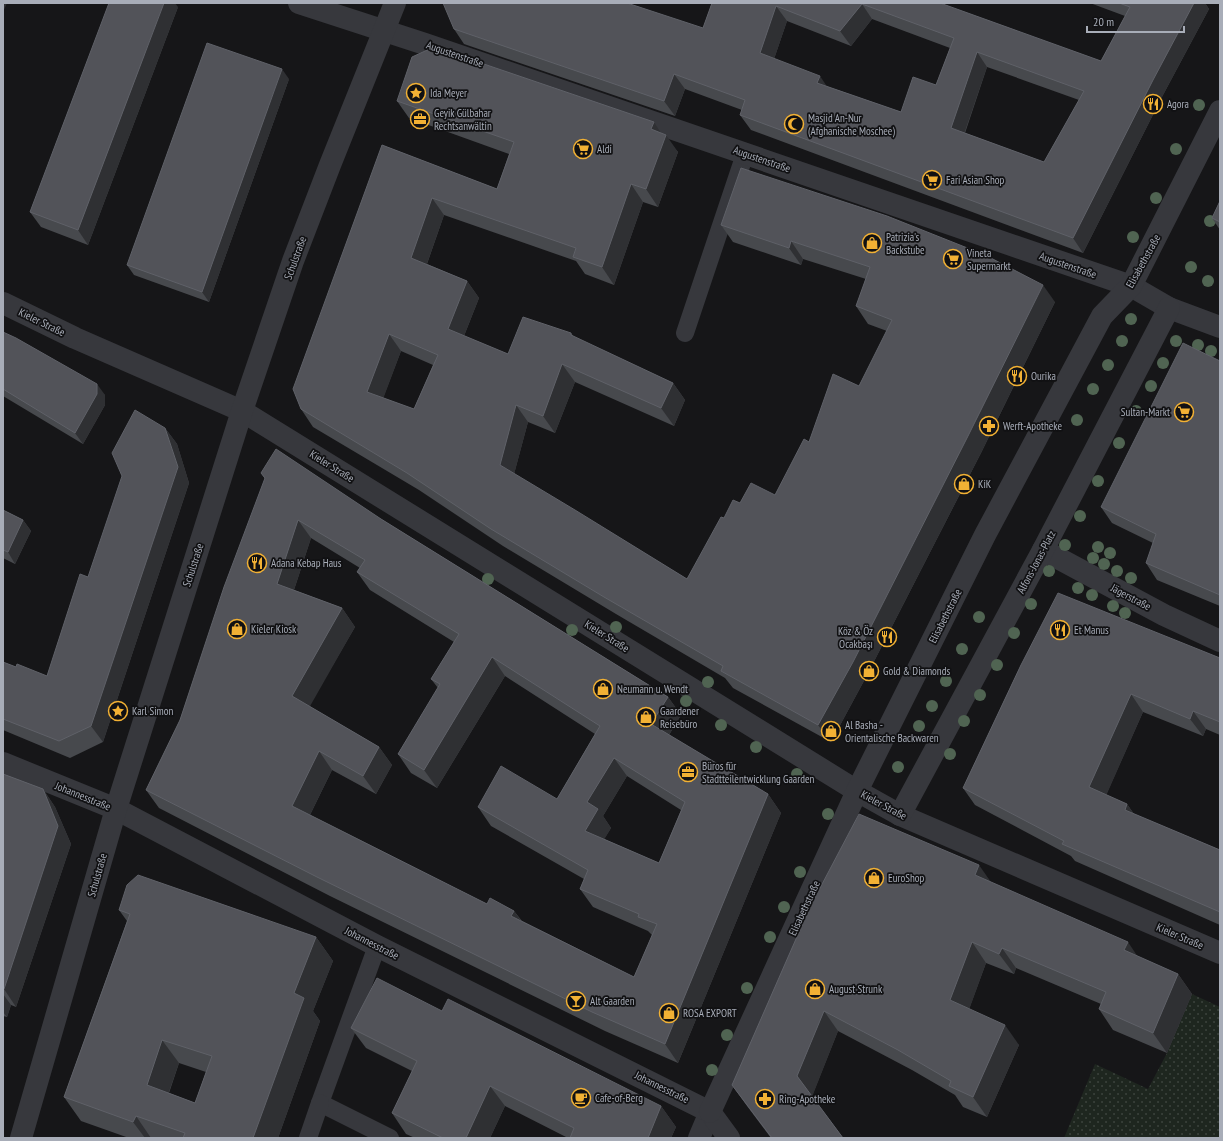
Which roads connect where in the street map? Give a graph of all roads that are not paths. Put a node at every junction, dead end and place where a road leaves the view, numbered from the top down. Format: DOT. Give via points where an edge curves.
graph roads {
  1 [pos="299,3"];
  2 [pos="395,3"];
  3 [pos="384,30"];
  4 [pos="1220,111"];
  5 [pos="745,154"];
  6 [pos="1131,286"];
  7 [pos="3,303"];
  8 [pos="1169,308"];
  9 [pos="1220,327"];
  10 [pos="685,333"];
  11 [pos="242,411"];
  12 [pos="1043,550"];
  13 [pos="1220,641"];
  14 [pos="3,763"];
  15 [pos="857,791"];
  16 [pos="116,809"];
  17 [pos="900,815"];
  18 [pos="377,946"];
  19 [pos="1220,954"];
  20 [pos="320,1103"];
  21 [pos="710,1112"];
  22 [pos="20,1138"];
  23 [pos="308,1138"];
  24 [pos="390,1138"];
  25 [pos="699,1138"];
  26 [pos="729,1138"];
  1 -- 3 [label="street, Augustenstraße"];
  2 -- 3 [label="street, Schulstraße"];
  3 -- 5 [label="street, Augustenstraße"];
  3 -- 11 [label="street, Schulstraße" via="293,261"];
  4 -- 6 [label="street, Elisabethstraße"];
  5 -- 6 [label="street, Augustenstraße"];
  5 -- 10 [label="lane"];
  6 -- 8 [label="street, Augustenstraße"];
  6 -- 15 [label="street, Elisabethstraße" via="1102,316 985,535"];
  7 -- 11 [label="street, Kieler Straße" via="75,338"];
  8 -- 9 [label="street, Augustenstraße"];
  8 -- 12 [label="street, Alfons-Jonas-Platz"];
  11 -- 15 [label="street, Kieler Straße"];
  11 -- 16 [label="street, Schulstraße"];
  12 -- 13 [label="street, Jägerstraße" via="1164,615"];
  12 -- 17 [label="street, Alfons-Jonas-Platz"];
  14 -- 16 [label="street, Johannesstraße"];
  15 -- 17 [label="street, Kieler Straße"];
  15 -- 21 [label="street, Elisabethstraße"];
  16 -- 18 [label="street, Johannesstraße"];
  16 -- 22 [label="street, Schulstraße"];
  17 -- 19 [label="street, Kieler Straße"];
  18 -- 20 [label="lane"];
  18 -- 21 [label="street, Johannesstraße"];
  20 -- 23 [label="lane"];
  20 -- 24 [label="lane"];
  21 -- 25 [label="street, Elisabethstraße"];
  21 -- 26 [label="street, Johannesstraße"];
}
